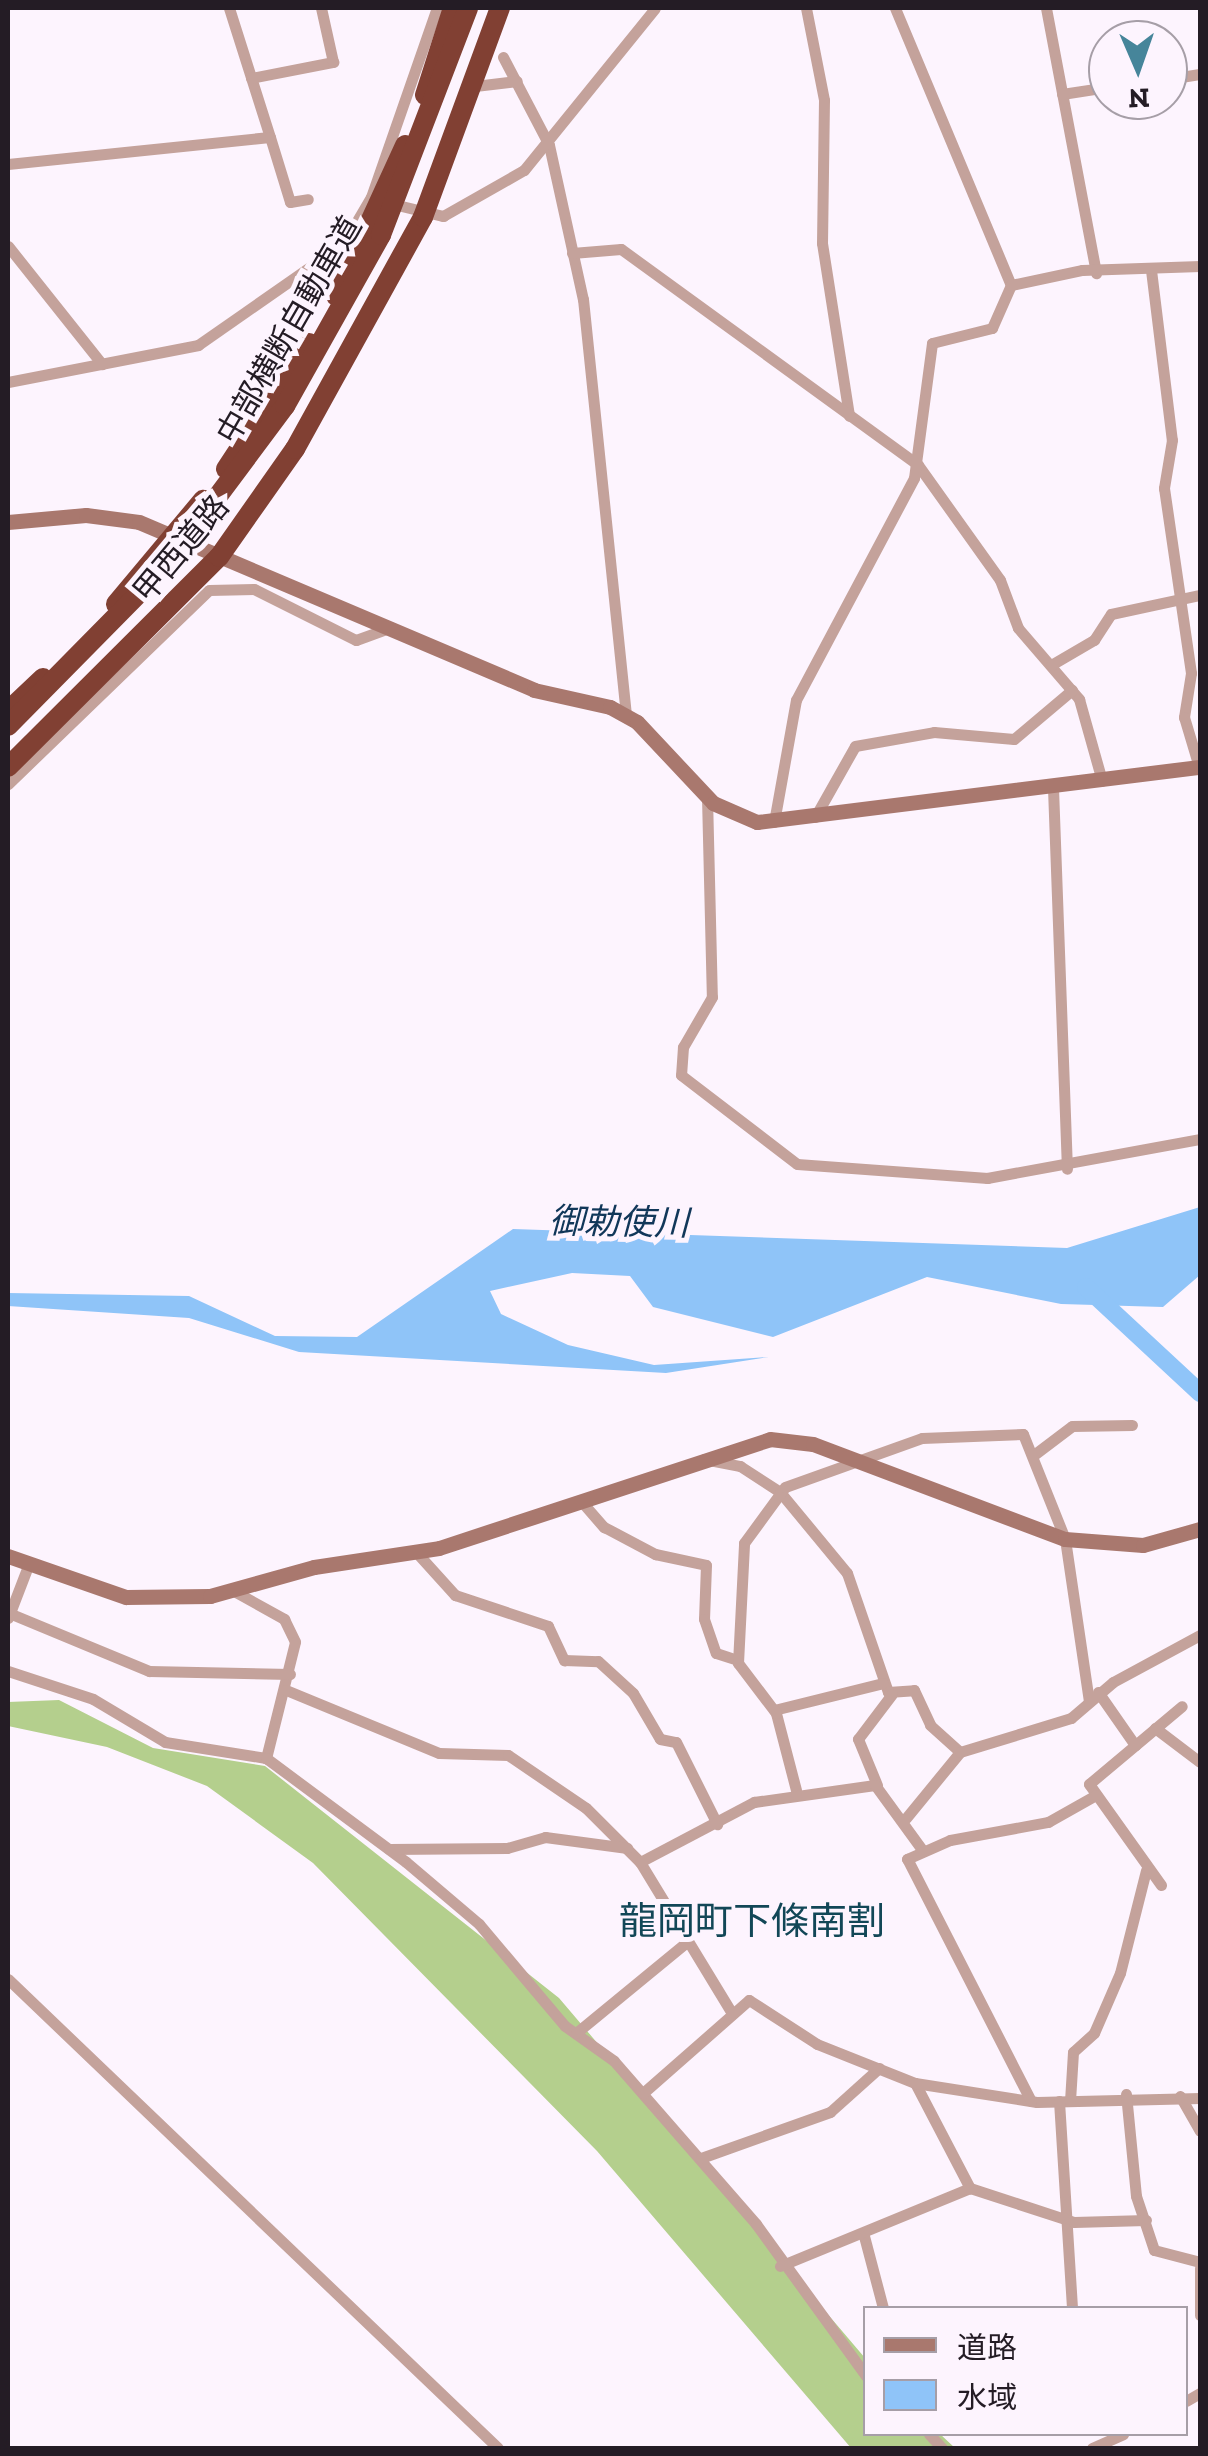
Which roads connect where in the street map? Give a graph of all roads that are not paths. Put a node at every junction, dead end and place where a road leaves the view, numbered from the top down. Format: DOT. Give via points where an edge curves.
graph roads {
  1 [pos="228,8"];
  2 [pos="321,8"];
  3 [pos="438,8"];
  4 [pos="453,8"];
  5 [pos="468,8"];
  6 [pos="500,8"];
  7 [pos="654,8"];
  8 [pos="806,8"];
  9 [pos="896,8"];
  10 [pos="1046,8"];
  11 [pos="503,57"];
  12 [pos="251,78"];
  13 [pos="517,81"];
  14 [pos="475,86"];
  15 [pos="1088,91"];
  16 [pos="1062,94"];
  17 [pos="270,138"];
  18 [pos="549,145"];
  19 [pos="8,164"];
  20 [pos="308,199"];
  21 [pos="377,199"];
  22 [pos="423,216"];
  23 [pos="8,246"];
  24 [pos="572,253"];
  25 [pos="1200,266"];
  26 [pos="1151,270"];
  27 [pos="1096,273"];
  28 [pos="1011,285"];
  29 [pos="102,364"];
  30 [pos="8,382"];
  31 [pos="850,416"];
  32 [pos="918,465"];
  33 [pos="8,522"];
  34 [pos="174,537"];
  35 [pos="219,557"];
  36 [pos="1200,595"];
  37 [pos="1184,598"];
  38 [pos="390,627"];
  39 [pos="1051,665"];
  40 [pos="1072,690"];
  41 [pos="8,711"];
  42 [pos="626,714"];
  43 [pos="8,726"];
  44 [pos="8,766"];
  45 [pos="1200,767"];
  46 [pos="1102,780"];
  47 [pos="8,784"];
  48 [pos="1054,788"];
  49 [pos="707,796"];
  50 [pos="815,817"];
  51 [pos="774,822"];
  52 [pos="1200,1139"];
  53 [pos="1066,1169"];
  54 [pos="1132,1425"];
  55 [pos="1035,1454"];
  56 [pos="701,1456"];
  57 [pos="853,1459"];
  58 [pos="780,1492"];
  59 [pos="581,1501"];
  60 [pos="1200,1529"];
  61 [pos="1065,1539"];
  62 [pos="417,1552"];
  63 [pos="8,1556"];
  64 [pos="28,1566"];
  65 [pos="232,1590"];
  66 [pos="8,1615"];
  67 [pos="1200,1635"];
  68 [pos="738,1660"];
  69 [pos="8,1670"];
  70 [pos="290,1674"];
  71 [pos="883,1683"];
  72 [pos="286,1690"];
  73 [pos="892,1694"];
  74 [pos="1094,1697"];
  75 [pos="1182,1706"];
  76 [pos="774,1710"];
  77 [pos="1155,1728"];
  78 [pos="1135,1746"];
  79 [pos="960,1752"];
  80 [pos="266,1758"];
  81 [pos="1200,1762"];
  82 [pos="877,1786"];
  83 [pos="796,1790"];
  84 [pos="1096,1795"];
  85 [pos="906,1818"];
  86 [pos="717,1824"];
  87 [pos="627,1848"];
  88 [pos="389,1849"];
  89 [pos="923,1851"];
  90 [pos="640,1862"];
  91 [pos="1146,1870"];
  92 [pos="1161,1886"];
  93 [pos="683,1946"];
  94 [pos="8,1979"];
  95 [pos="730,2010"];
  96 [pos="576,2034"];
  97 [pos="879,2068"];
  98 [pos="915,2083"];
  99 [pos="643,2093"];
  100 [pos="1126,2094"];
  101 [pos="1180,2096"];
  102 [pos="1200,2098"];
  103 [pos="1030,2100"];
  104 [pos="1065,2101"];
  105 [pos="1200,2131"];
  106 [pos="700,2158"];
  107 [pos="970,2188"];
  108 [pos="1068,2220"];
  109 [pos="1146,2220"];
  110 [pos="864,2236"];
  111 [pos="1200,2265"];
  112 [pos="780,2266"];
  113 [pos="882,2306"];
  114 [pos="1072,2306"];
  115 [pos="1200,2316"];
  116 [pos="863,2372"];
  117 [pos="498,2448"];
  1 -- 12 [label="street"];
  2 -- 12 [label="street" via="333,62"];
  3 -- 21 [label="street"];
  4 -- 21 [label="highway, 甲西道路"];
  5 -- 43 [label="highway, 中部横断自動車道, bridge" via="381,235 286,406 166,567"];
  6 -- 14 [label="highway, 甲西道路"];
  7 -- 18 [label="street"];
  8 -- 31 [label="street" via="824,100 822,243"];
  9 -- 28 [label="street"];
  10 -- 16 [label="street"];
  11 -- 13 [label="street"];
  12 -- 17 [label="street"];
  13 -- 14 [label="street"];
  13 -- 18 [label="street"];
  14 -- 22 [label="highway, 甲西道路"];
  15 -- 16 [label="street"];
  16 -- 27 [label="street"];
  17 -- 19 [label="street"];
  17 -- 20 [label="street" via="290,202"];
  18 -- 22 [label="street" via="462,211"];
  18 -- 24 [label="street"];
  21 -- 22 [label="street"];
  21 -- 29 [label="street" via="344,243 223,333"];
  21 -- 34 [label="highway, 甲西道路" via="296,365"];
  22 -- 35 [label="highway, 甲西道路" via="334,388"];
  23 -- 29 [label="street"];
  24 -- 31 [label="street" via="621,249"];
  24 -- 42 [label="street"];
  25 -- 26 [label="street"];
  26 -- 27 [label="street"];
  26 -- 37 [label="street" via="1172,440 1164,488"];
  27 -- 28 [label="street"];
  28 -- 32 [label="street" via="992,328 929,348"];
  29 -- 30 [label="street"];
  31 -- 32 [label="street"];
  32 -- 39 [label="street" via="1000,580 1018,628"];
  32 -- 51 [label="street" via="796,700"];
  33 -- 34 [label="street" via="112,517"];
  34 -- 35 [label="street"];
  34 -- 41 [label="highway, 甲西道路"];
  35 -- 38 [label="street"];
  35 -- 44 [label="highway, 甲西道路"];
  36 -- 37 [label="street"];
  37 -- 39 [label="street" via="1111,614 1094,640"];
  37 -- 45 [label="street" via="1184,718"];
  38 -- 42 [label="street" via="552,697"];
  38 -- 47 [label="street" via="356,640 254,588 209,590"];
  39 -- 40 [label="street"];
  40 -- 46 [label="street"];
  40 -- 50 [label="street" via="1014,739 934,732 854,746"];
  42 -- 49 [label="street"];
  45 -- 46 [label="street"];
  46 -- 48 [label="street"];
  48 -- 50 [label="street"];
  48 -- 53 [label="street"];
  49 -- 51 [label="street" via="742,818"];
  49 -- 53 [label="street" via="712,997 684,1047 681,1075 811,1168 962,1179"];
  50 -- 51 [label="street"];
  52 -- 53 [label="street"];
  54 -- 55 [label="street" via="1072,1426"];
  55 -- 57 [label="street" via="1023,1434 922,1438"];
  55 -- 61 [label="street"];
  56 -- 57 [label="street" via="770,1438"];
  56 -- 58 [label="street" via="714,1467 740,1466"];
  56 -- 59 [label="street"];
  57 -- 58 [label="street"];
  57 -- 61 [label="street"];
  58 -- 68 [label="street" via="740,1554"];
  58 -- 71 [label="street" via="847,1573"];
  59 -- 62 [label="street"];
  59 -- 68 [label="street" via="604,1527 655,1554 706,1564 704,1619 716,1652"];
  60 -- 61 [label="street" via="1143,1545"];
  61 -- 74 [label="street"];
  62 -- 65 [label="street"];
  62 -- 86 [label="street" via="455,1595 548,1626 564,1660 598,1660 634,1693 660,1739 676,1742"];
  63 -- 64 [label="street"];
  64 -- 65 [label="street" via="126,1598 179,1601"];
  64 -- 66 [label="street"];
  65 -- 70 [label="street" via="284,1619 295,1642"];
  66 -- 70 [label="street" via="150,1671"];
  67 -- 74 [label="street"];
  68 -- 76 [label="street"];
  69 -- 80 [label="street" via="108,1706 165,1742"];
  70 -- 72 [label="street"];
  71 -- 73 [label="street"];
  71 -- 76 [label="street"];
  72 -- 80 [label="street"];
  72 -- 87 [label="street" via="439,1753 508,1754"];
  73 -- 79 [label="street" via="914,1690 930,1725"];
  73 -- 82 [label="street" via="858,1739"];
  74 -- 78 [label="street"];
  74 -- 79 [label="street" via="1050,1727"];
  75 -- 77 [label="street"];
  76 -- 83 [label="street"];
  77 -- 78 [label="street"];
  77 -- 81 [label="street"];
  78 -- 84 [label="street" via="1090,1784"];
  79 -- 85 [label="street"];
  80 -- 88 [label="street"];
  82 -- 83 [label="street"];
  82 -- 85 [label="street"];
  83 -- 86 [label="street"];
  84 -- 89 [label="street" via="1048,1822"];
  84 -- 91 [label="street"];
  85 -- 89 [label="street"];
  86 -- 90 [label="street"];
  87 -- 88 [label="street" via="544,1837 507,1848"];
  87 -- 90 [label="street"];
  88 -- 96 [label="street" via="479,1924"];
  89 -- 103 [label="street" via="907,1860"];
  90 -- 93 [label="street"];
  91 -- 92 [label="street"];
  91 -- 104 [label="street" via="1120,1973 1094,2033 1073,2052"];
  93 -- 95 [label="street"];
  93 -- 96 [label="street"];
  94 -- 117 [label="street"];
  95 -- 97 [label="street" via="757,2000 807,2038"];
  95 -- 99 [label="street"];
  96 -- 99 [label="street"];
  97 -- 98 [label="street"];
  97 -- 106 [label="street" via="830,2112"];
  98 -- 103 [label="street"];
  98 -- 107 [label="street"];
  99 -- 106 [label="street"];
  100 -- 101 [label="street"];
  100 -- 104 [label="street"];
  100 -- 109 [label="street"];
  101 -- 102 [label="street"];
  101 -- 105 [label="street"];
  103 -- 104 [label="street"];
  104 -- 108 [label="street"];
  106 -- 112 [label="street"];
  107 -- 108 [label="street"];
  107 -- 110 [label="street"];
  108 -- 109 [label="street"];
  108 -- 114 [label="street"];
  109 -- 111 [label="street" via="1154,2250"];
  110 -- 112 [label="street"];
  110 -- 113 [label="street"];
  111 -- 115 [label="street"];
  112 -- 116 [label="street"];
}
